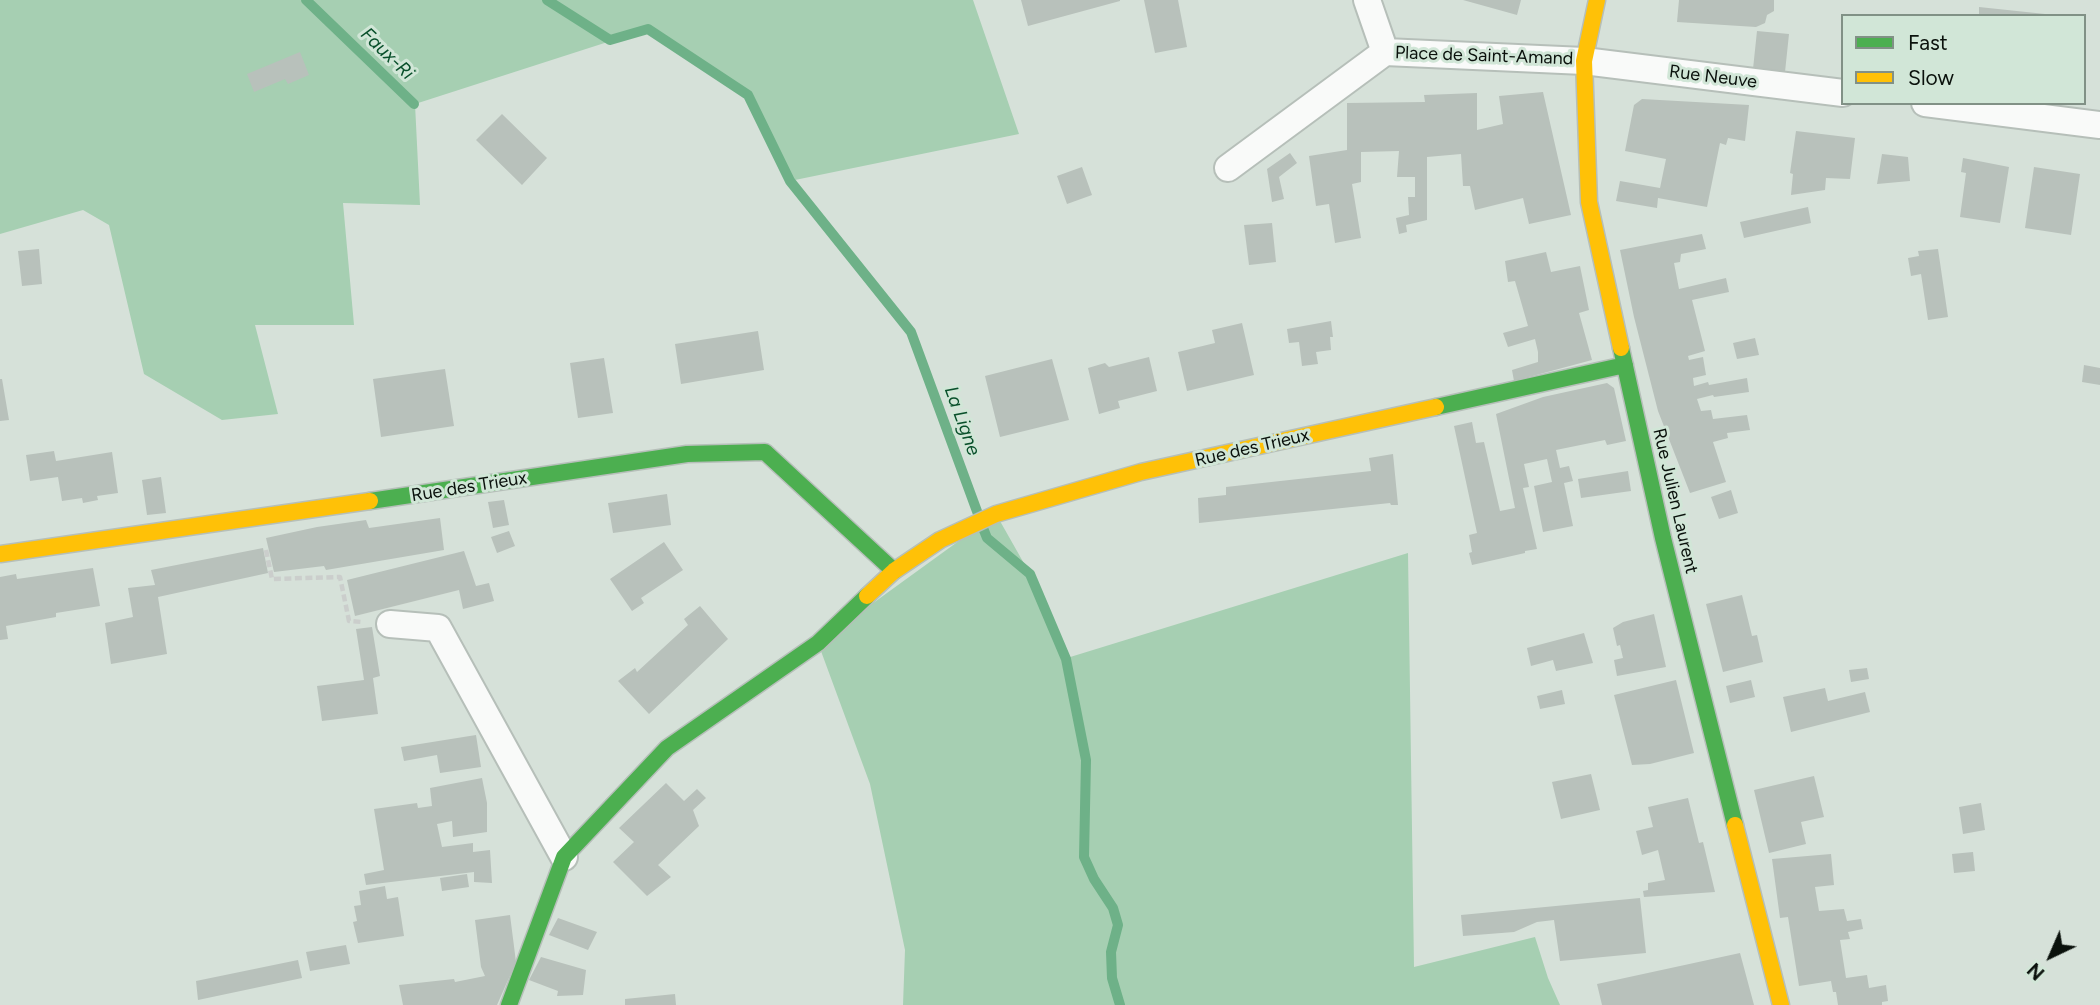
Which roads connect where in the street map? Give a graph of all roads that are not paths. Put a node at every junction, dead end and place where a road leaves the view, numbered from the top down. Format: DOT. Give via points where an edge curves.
graph roads {
  1 [pos="1367,0"];
  2 [pos="1597,0"];
  3 [pos="1385,52"];
  4 [pos="1584,61"];
  5 [pos="1841,93"];
  6 [pos="1941,105"];
  7 [pos="2100,125"];
  8 [pos="1228,168"];
  9 [pos="1625,365"];
  10 [pos="0,554"];
  11 [pos="894,571"];
  12 [pos="390,624"];
  13 [pos="564,857"];
  14 [pos="509,1005"];
  15 [pos="1782,1005"];
  1 -- 3 [label="street, Place de Saint-Amand"];
  2 -- 4 [label="street, Rue Julien Laurent"];
  3 -- 4 [label="street, Place de Saint-Amand"];
  3 -- 8 [label="street, Place de Saint-Amand"];
  4 -- 5 [label="street, Rue Neuve"];
  4 -- 9 [label="street, Rue Julien Laurent" via="1589,202"];
  6 -- 7 [label="street"];
  9 -- 11 [label="street, Rue des Trieux" via="1141,472 996,513 940,540"];
  9 -- 15 [label="street, Rue Julien Laurent" via="1663,538"];
  10 -- 11 [label="street, Rue des Trieux" via="687,454 765,452"];
  11 -- 13 [label="street, Rue des Trieux" via="818,643 667,748"];
  12 -- 13 [label="street" via="438,628"];
  13 -- 14 [label="street, Rue des Trieux"];
}
